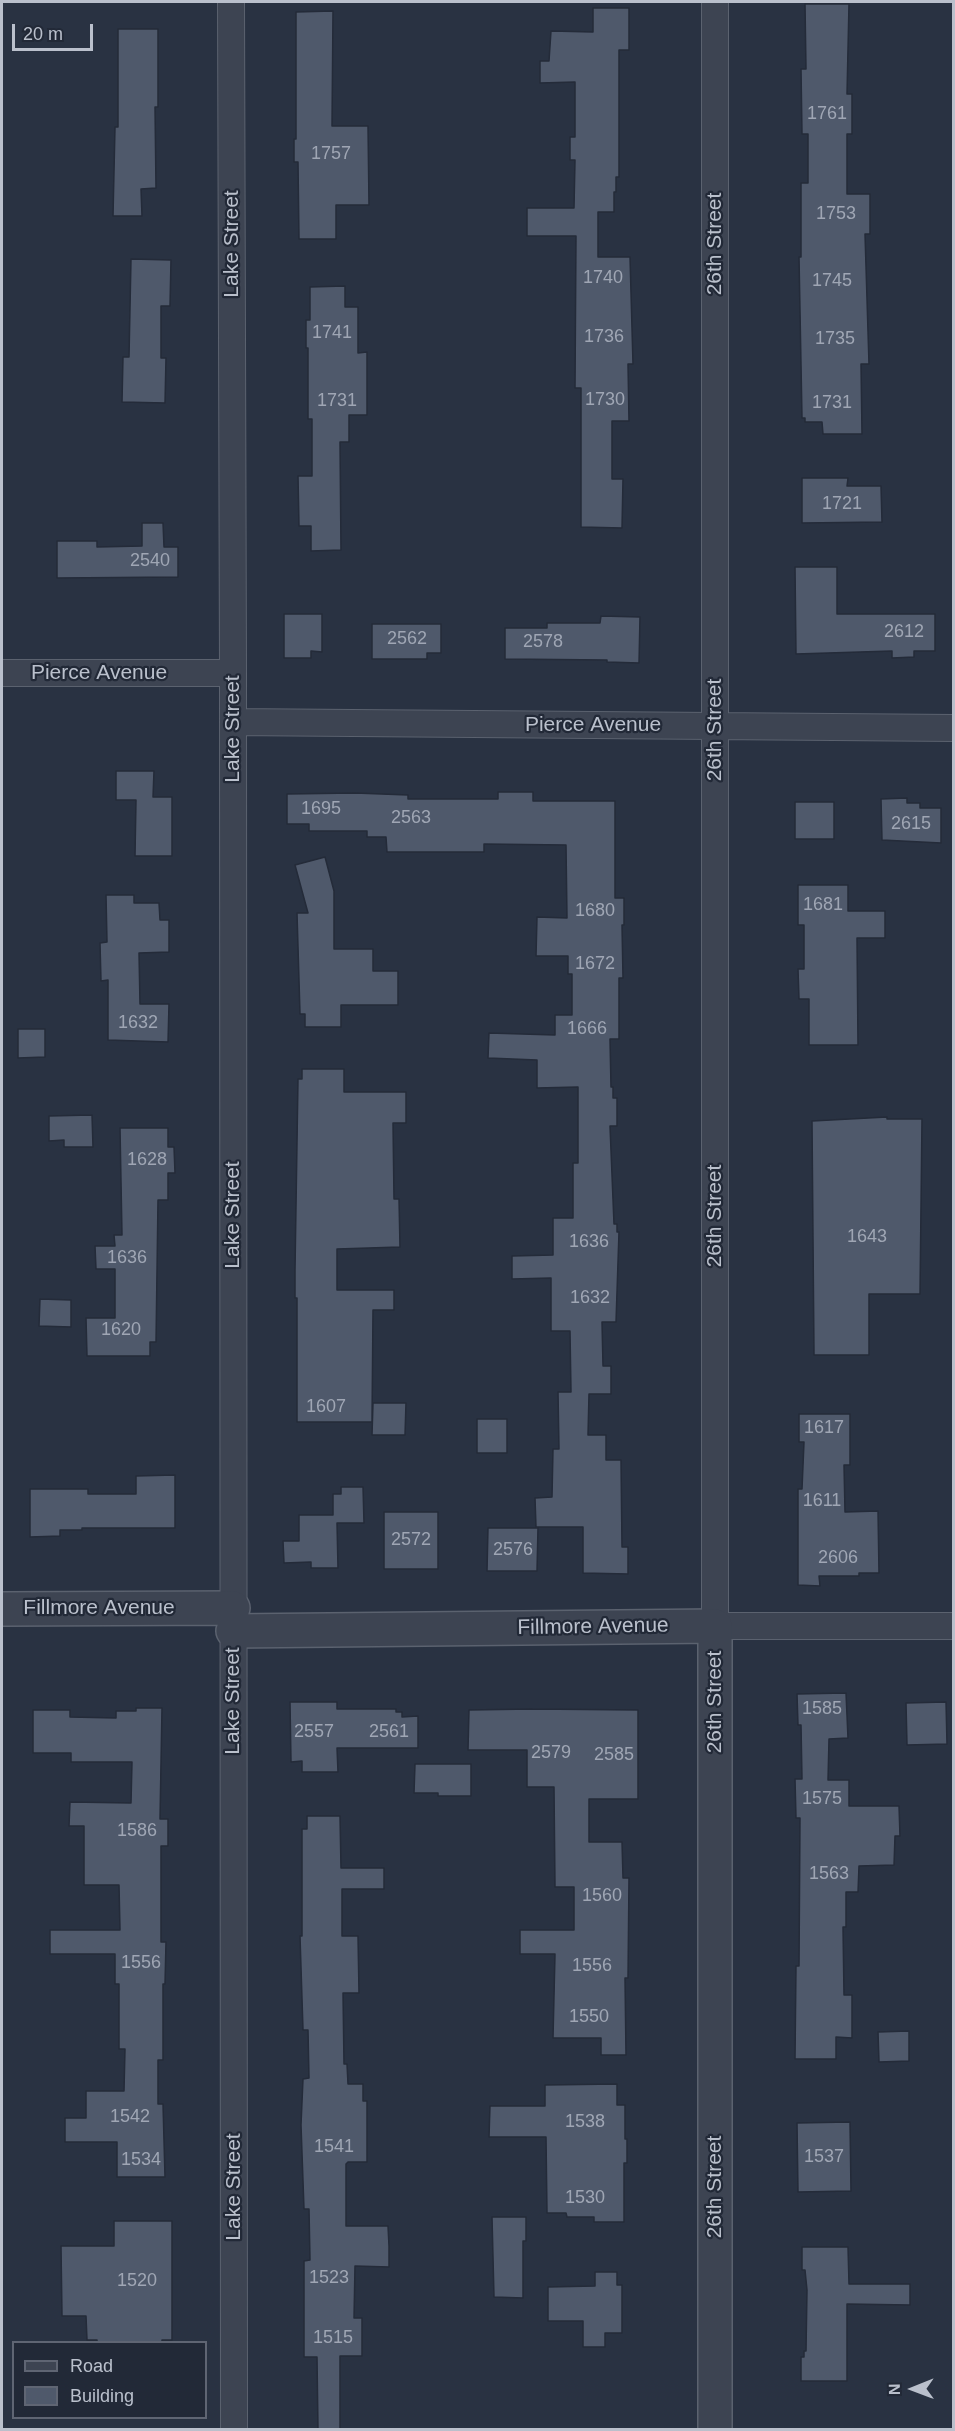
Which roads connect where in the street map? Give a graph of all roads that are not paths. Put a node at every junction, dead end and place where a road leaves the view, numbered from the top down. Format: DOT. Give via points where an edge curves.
graph roads {
  1 [pos="231,2"];
  2 [pos="715,2"];
  3 [pos="2,673"];
  4 [pos="233,673"];
  5 [pos="233,722"];
  6 [pos="715,726"];
  7 [pos="954,728"];
  8 [pos="2,1608"];
  9 [pos="233,1619"];
  10 [pos="715,1626"];
  11 [pos="954,1626"];
  12 [pos="234,2430"];
  13 [pos="715,2430"];
  1 -- 4 [label="street, Lake Street"];
  2 -- 6 [label="street, 26th Street"];
  3 -- 4 [label="street, Pierce Avenue"];
  4 -- 5 [label="street, Lake Street"];
  5 -- 6 [label="street, Pierce Avenue"];
  5 -- 9 [label="street, Lake Street"];
  6 -- 7 [label="street, Pierce Avenue"];
  6 -- 10 [label="street, 26th Street"];
  8 -- 9 [label="street, Fillmore Avenue"];
  9 -- 10 [label="street, Fillmore Avenue"];
  9 -- 12 [label="street, Lake Street"];
  10 -- 11 [label="street, Fillmore Avenue"];
  10 -- 13 [label="street, 26th Street"];
}
